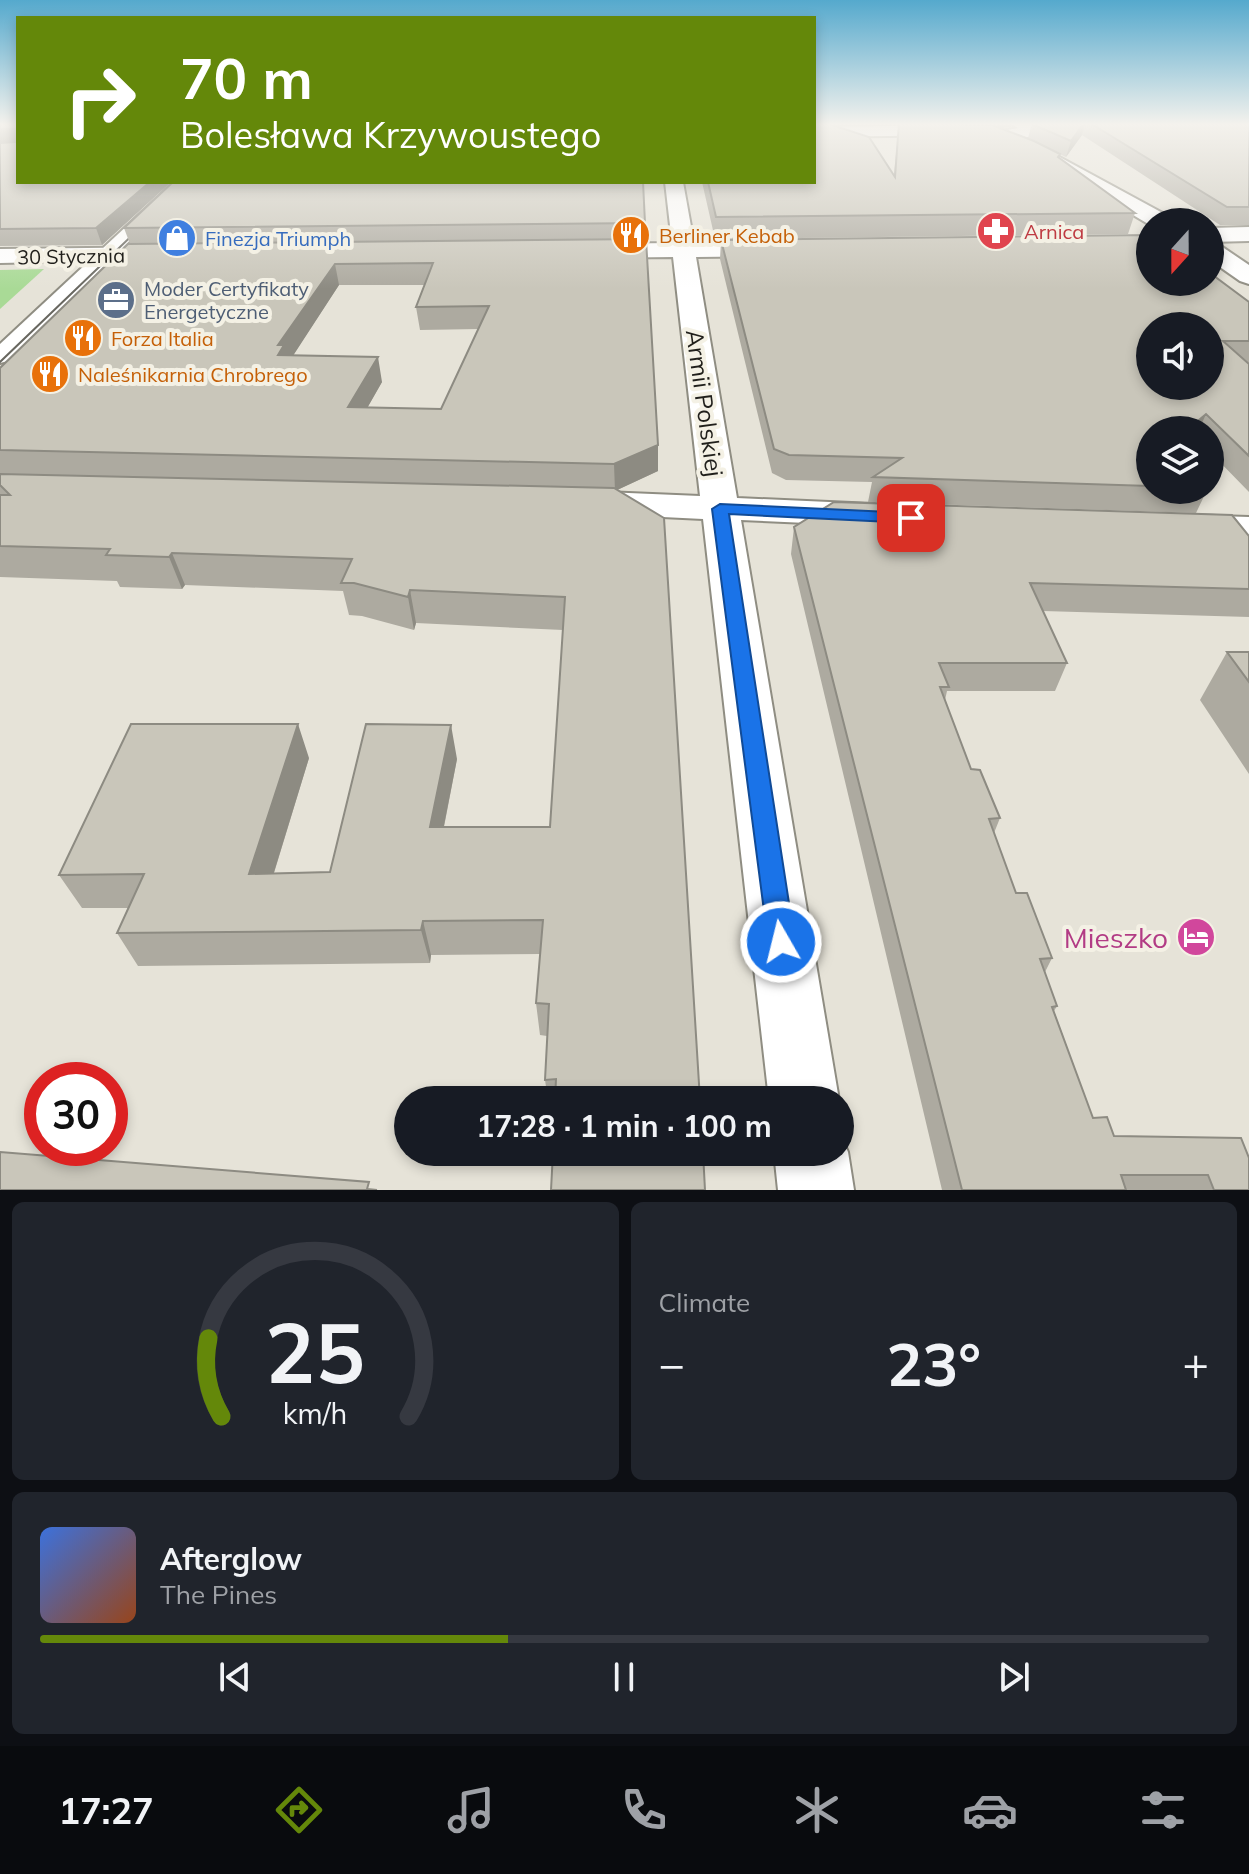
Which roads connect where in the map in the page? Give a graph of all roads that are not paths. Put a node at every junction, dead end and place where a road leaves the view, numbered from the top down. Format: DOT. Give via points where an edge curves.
graph roads {
  1 [pos="1089,179"];
  2 [pos="180,184"];
  3 [pos="674,184"];
  4 [pos="1136,214"];
  5 [pos="1249,234"];
  6 [pos="1224,246"];
  7 [pos="799,249"];
  8 [pos="681,250"];
  9 [pos="568,251"];
  10 [pos="190,254"];
  11 [pos="105,255"];
  12 [pos="0,256"];
  13 [pos="1224,260"];
  14 [pos="1224,266"];
  15 [pos="1249,276"];
  16 [pos="1249,295"];
  17 [pos="0,356"];
  18 [pos="548,502"];
  19 [pos="720,509"];
  20 [pos="908,517"];
  21 [pos="1155,525"];
  22 [pos="1249,528"];
  23 [pos="802,1086"];
  24 [pos="813,1166"];
  25 [pos="816,1190"];
  1 -- 4 [label="street"];
  2 -- 11 [label="street"];
  3 -- 8 [label="street, Armii Polskiej"];
  5 -- 6 [label="street"];
  7 -- 8 [label="street"];
  8 -- 9 [label="street"];
  8 -- 19 [label="street, Armii Polskiej"];
  10 -- 11 [label="street, 30 Stycznia"];
  11 -- 12 [label="street, 30 Stycznia"];
  11 -- 17 [label="street"];
  13 -- 15 [label="street"];
  14 -- 16 [label="street"];
  18 -- 19 [label="street"];
  19 -- 20 [label="street"];
  19 -- 23 [label="street, Armii Polskiej"];
  21 -- 22 [label="street"];
  24 -- 25 [label="street"];
}
